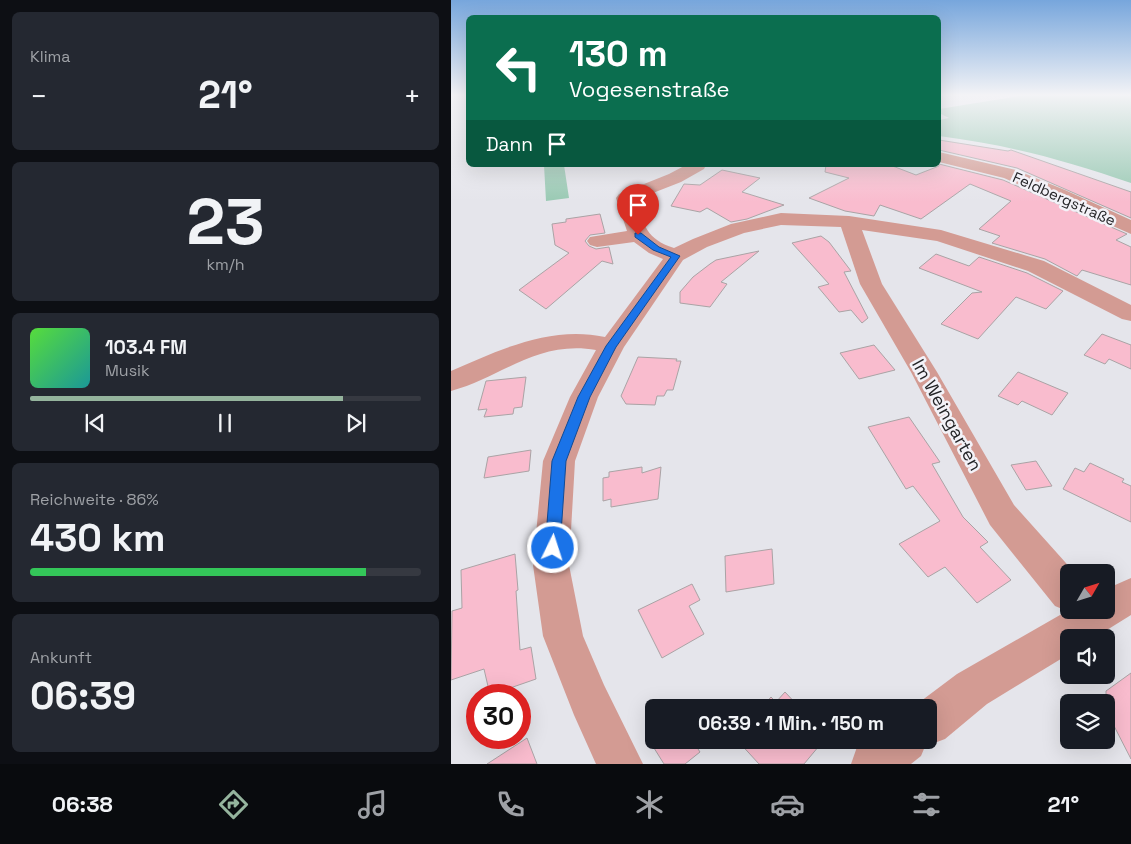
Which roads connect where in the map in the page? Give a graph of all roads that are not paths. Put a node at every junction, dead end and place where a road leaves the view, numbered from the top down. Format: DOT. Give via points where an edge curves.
graph roads {
  1 [pos="941,157"];
  2 [pos="694,167"];
  3 [pos="849,222"];
  4 [pos="1131,228"];
  5 [pos="638,235"];
  6 [pos="597,241"];
  7 [pos="676,256"];
  8 [pos="1131,314"];
  9 [pos="611,346"];
  10 [pos="451,382"];
  11 [pos="1060,576"];
  12 [pos="1131,595"];
  13 [pos="1115,600"];
  14 [pos="1074,619"];
  15 [pos="937,716"];
  16 [pos="893,749"];
  17 [pos="620,764"];
  18 [pos="874,764"];
  1 -- 4 [label="street, Feldbergstraße" via="1010,174"];
  2 -- 5 [label="street" via="625,198"];
  3 -- 7 [label="street" via="798,219 756,223 717,235"];
  3 -- 8 [label="street" via="941,236 976,246 1036,266"];
  3 -- 11 [label="street, Im Weingarten" via="871,284 924,372 1002,515"];
  5 -- 6 [label="street"];
  5 -- 7 [label="street" via="656,248"];
  7 -- 9 [label="street"];
  9 -- 10 [label="street" via="582,341 527,348"];
  9 -- 17 [label="street" via="584,397 559,461 551,565 563,636"];
  12 -- 13 [label="street"];
  14 -- 15 [label="street"];
  16 -- 18 [label="street"];
}
